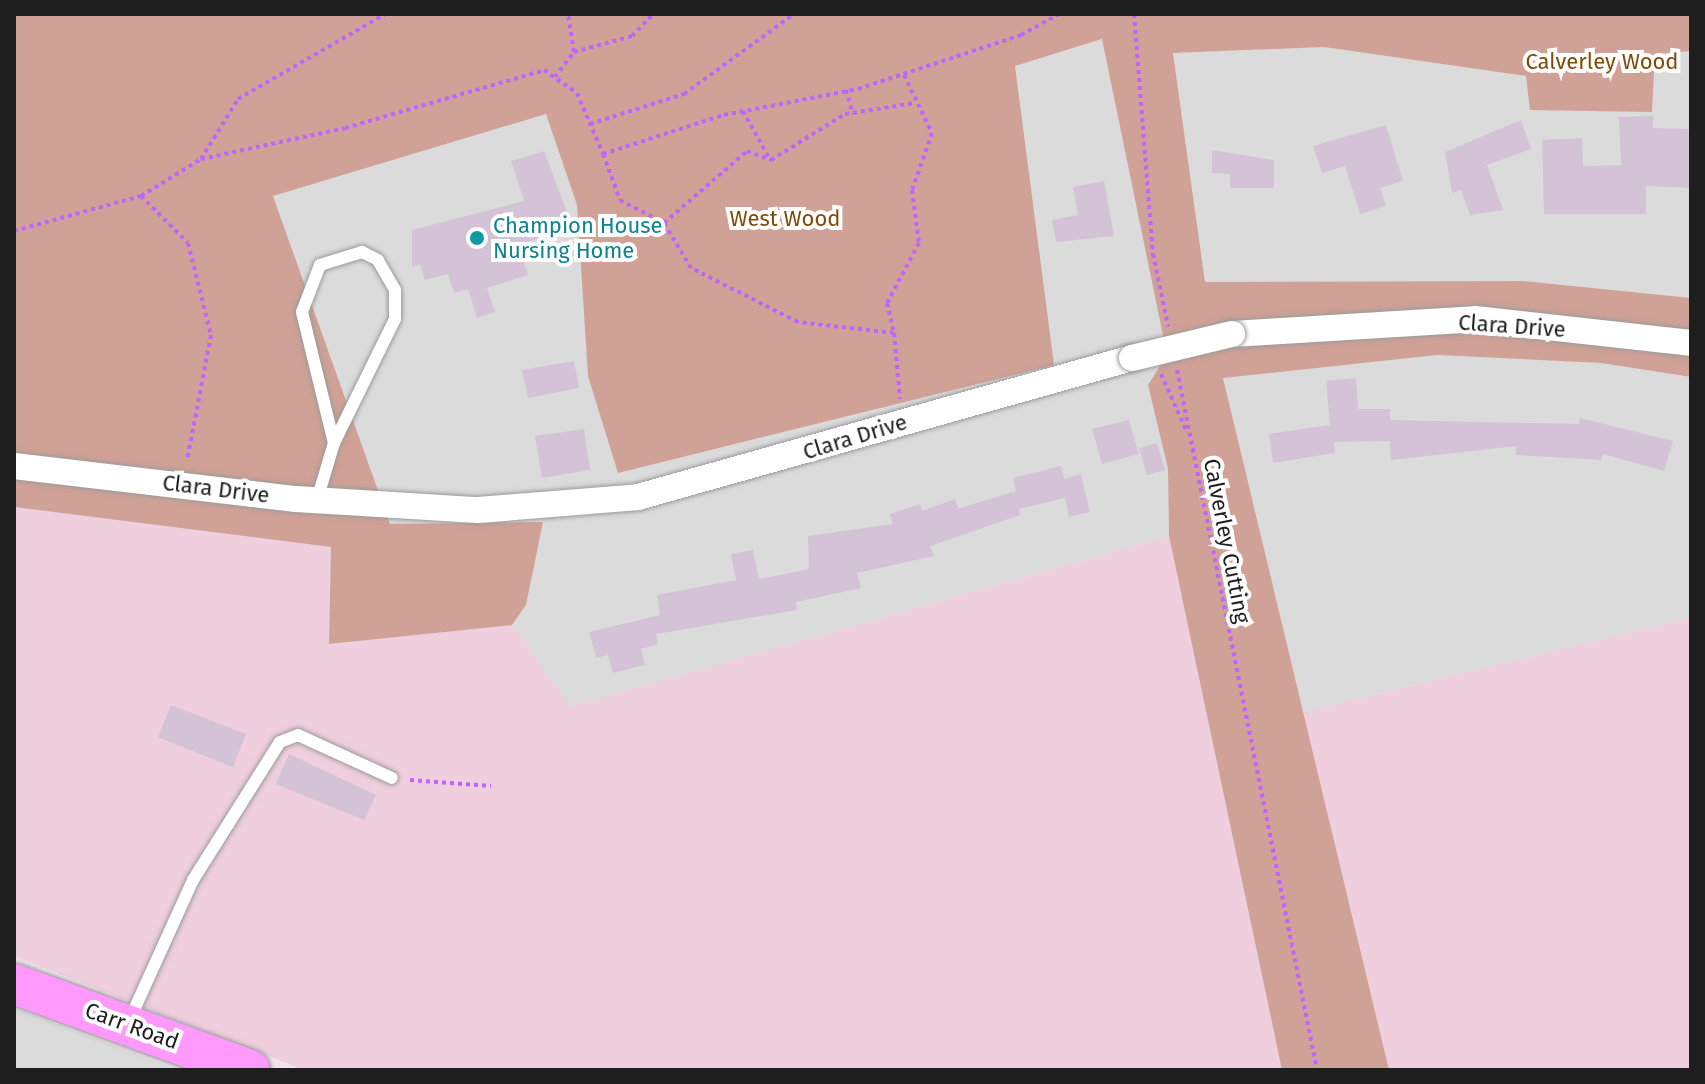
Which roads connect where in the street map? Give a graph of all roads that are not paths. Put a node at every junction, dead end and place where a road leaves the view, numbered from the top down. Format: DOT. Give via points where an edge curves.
graph roads {
  1 [pos="1691,343"];
  2 [pos="334,443"];
  3 [pos="14,466"];
  4 [pos="317,500"];
  5 [pos="392,778"];
  6 [pos="14,984"];
  7 [pos="128,1024"];
  8 [pos="250,1070"];
  1 -- 4 [label="street, Clara Drive, bridge" via="1475,319 1232,334 638,497 478,510"];
  2 -- 2 [label="lane" via="395,319 395,290 378,260 362,252 320,265 302,312"];
  2 -- 4 [label="lane"];
  3 -- 4 [label="street, Clara Drive"];
  5 -- 7 [label="lane" via="298,735 280,742 193,880"];
  6 -- 7 [label="main road, Carr Road"];
  7 -- 8 [label="main road, Carr Road"];
}
